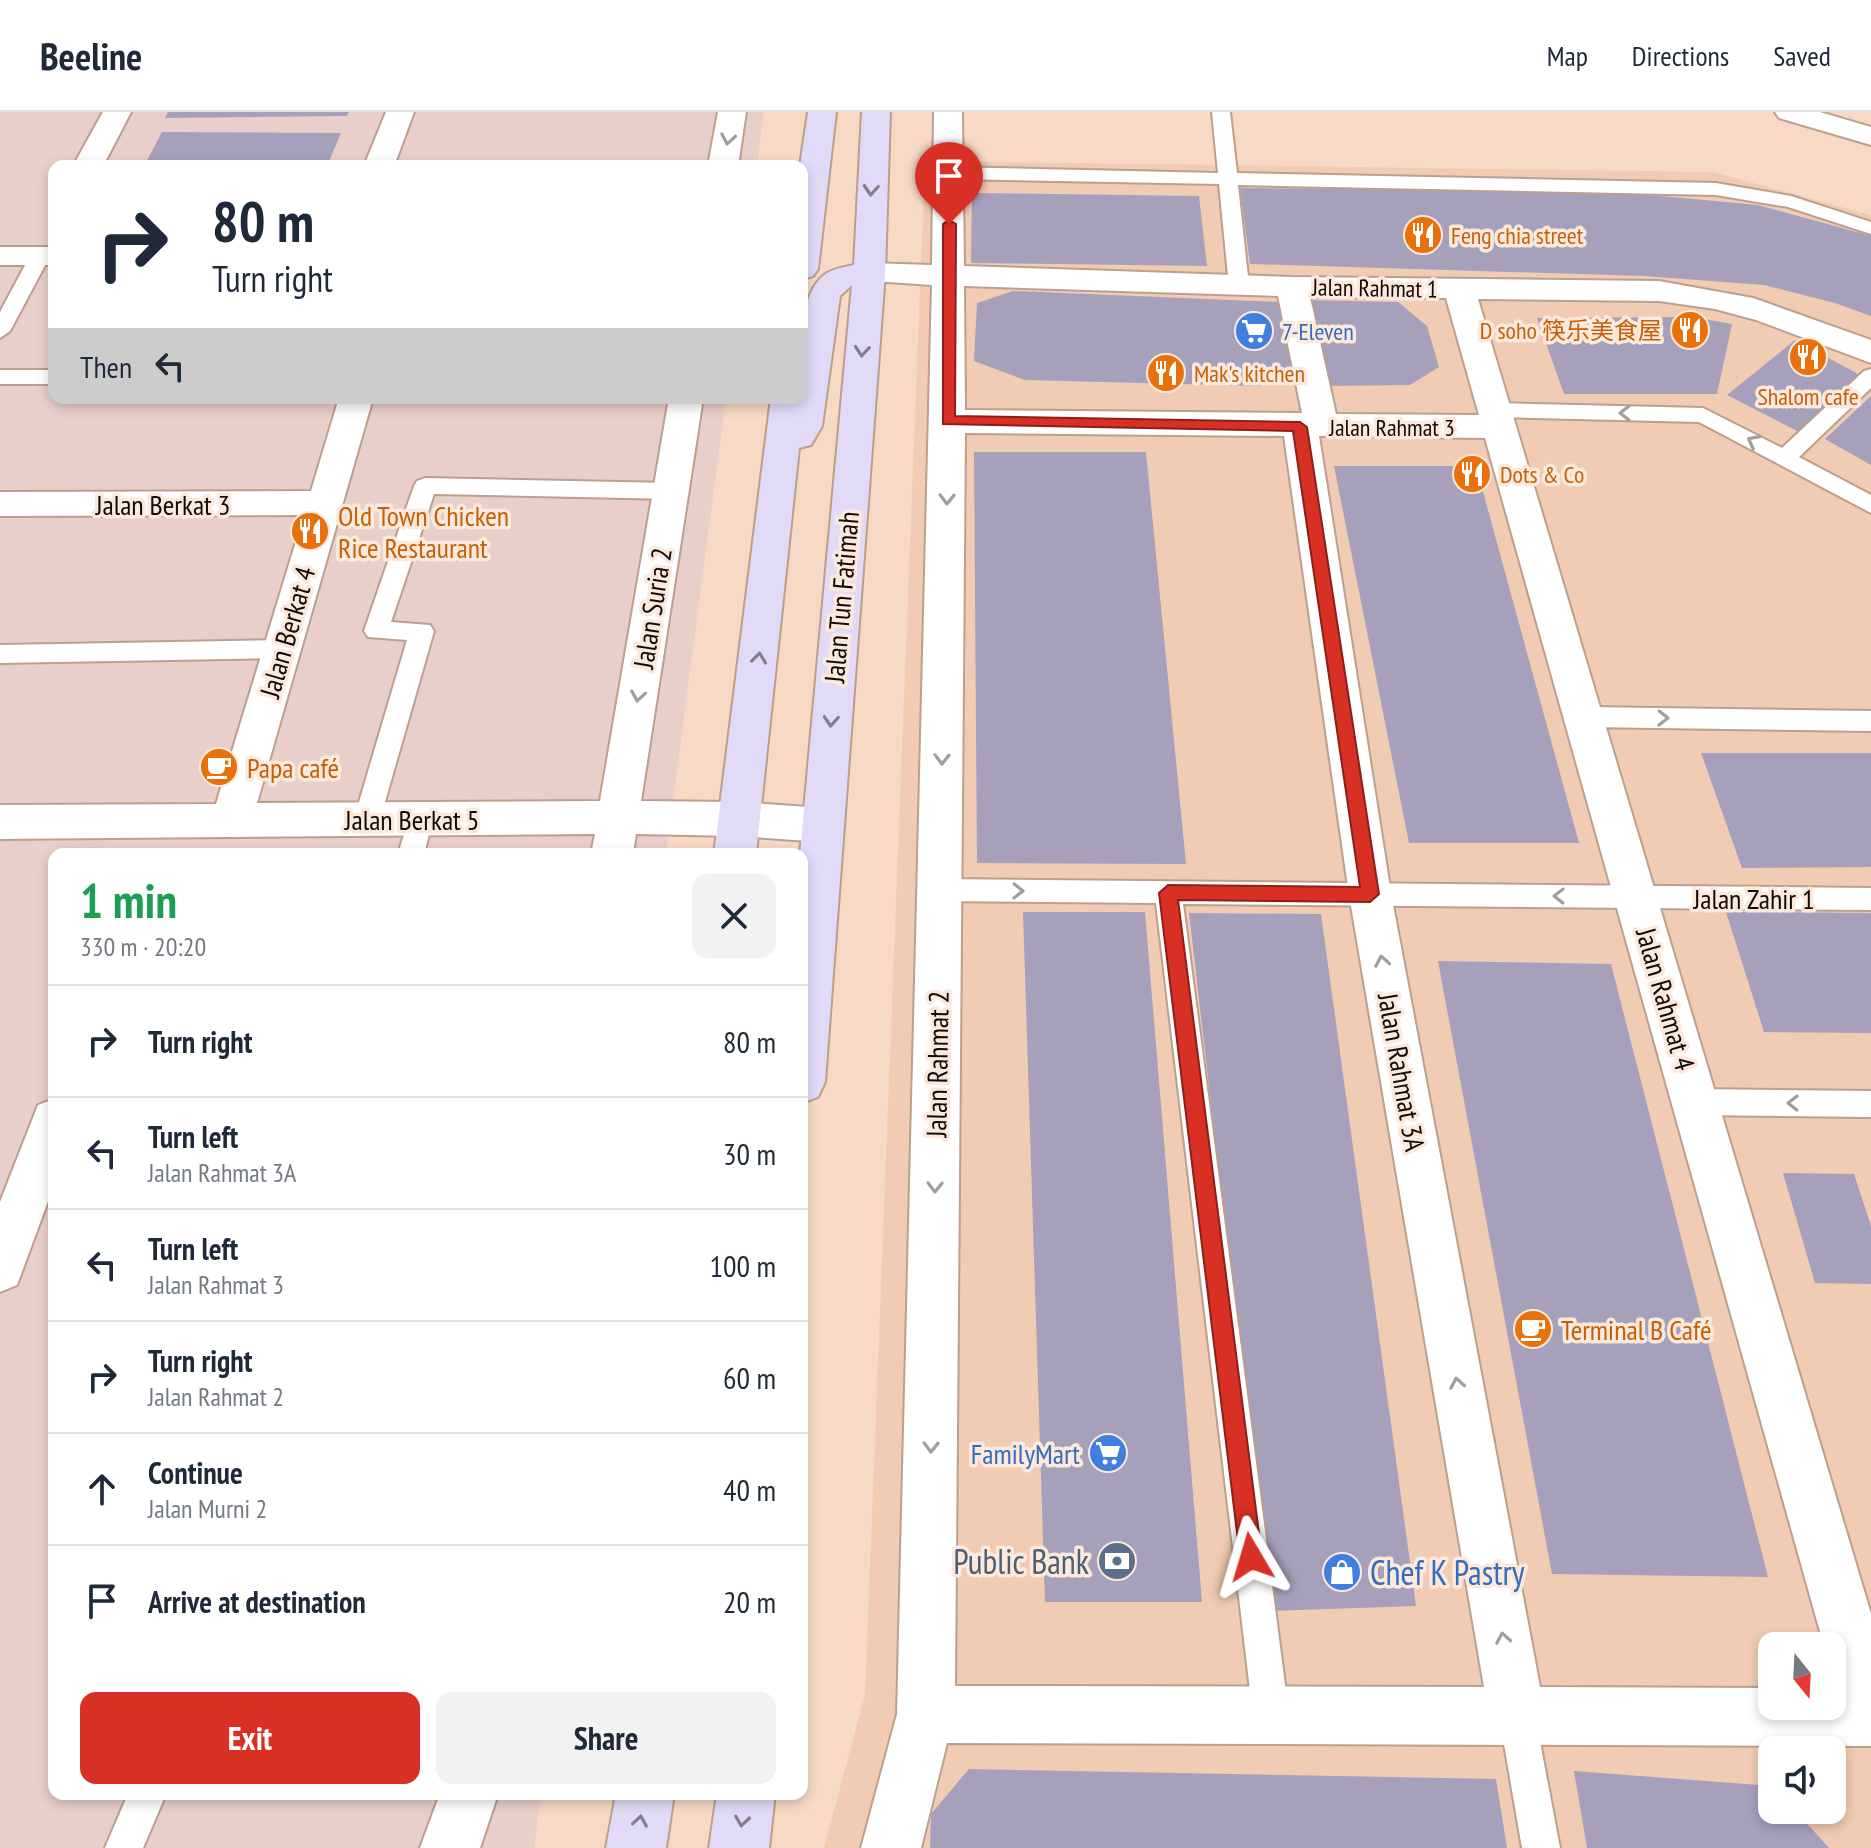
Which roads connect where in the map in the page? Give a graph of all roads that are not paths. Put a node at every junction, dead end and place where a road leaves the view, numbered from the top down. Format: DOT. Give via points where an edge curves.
graph roads {
  1 [pos="117,112"];
  2 [pos="400,112"];
  3 [pos="732,112"];
  4 [pos="822,112"];
  5 [pos="876,112"];
  6 [pos="948,112"];
  7 [pos="1221,112"];
  8 [pos="1789,112"];
  9 [pos="1871,136"];
  10 [pos="91,160"];
  11 [pos="381,160"];
  12 [pos="724,160"];
  13 [pos="950,173"];
  14 [pos="1226,178"];
  15 [pos="808,222"];
  16 [pos="1871,228"];
  17 [pos="48,248"];
  18 [pos="48,250"];
  19 [pos="0,256"];
  20 [pos="869,273"];
  21 [pos="949,275"];
  22 [pos="1239,286"];
  23 [pos="1292,287"];
  24 [pos="1459,289"];
  25 [pos="0,331"];
  26 [pos="1871,352"];
  27 [pos="1871,376"];
  28 [pos="0,377"];
  29 [pos="48,377"];
  30 [pos="354,404"];
  31 [pos="685,404"];
  32 [pos="787,404"];
  33 [pos="1499,418"];
  34 [pos="948,421"];
  35 [pos="1311,426"];
  36 [pos="1785,458"];
  37 [pos="780,470"];
  38 [pos="672,491"];
  39 [pos="325,503"];
  40 [pos="0,504"];
  41 [pos="1871,505"];
  42 [pos="282,649"];
  43 [pos="0,654"];
  44 [pos="1585,717"];
  45 [pos="1871,721"];
  46 [pos="367,819"];
  47 [pos="232,820"];
  48 [pos="0,822"];
  49 [pos="823,825"];
  50 [pos="416,836"];
  51 [pos="615,836"];
  52 [pos="737,836"];
  53 [pos="158,837"];
  54 [pos="940,890"];
  55 [pos="1168,893"];
  56 [pos="1370,894"];
  57 [pos="1637,897"];
  58 [pos="1871,899"];
  59 [pos="808,1009"];
  60 [pos="1696,1102"];
  61 [pos="1871,1104"];
  62 [pos="48,1136"];
  63 [pos="0,1268"];
  64 [pos="1871,1710"];
  65 [pos="926,1714"];
  66 [pos="1271,1715"];
  67 [pos="1517,1715"];
  68 [pos="1871,1717"];
  69 [pos="144,1800"];
  70 [pos="644,1800"];
  71 [pos="745,1800"];
  72 [pos="124,1848"];
  73 [pos="636,1848"];
  74 [pos="739,1848"];
  75 [pos="891,1848"];
  76 [pos="1541,1848"];
  1 -- 10 [label="street"];
  2 -- 11 [label="street"];
  3 -- 12 [label="street, one-way"];
  4 -- 15 [label="main road"];
  5 -- 20 [label="main road, Jalan Tun Fatimah, one-way"];
  6 -- 13 [label="street, Jalan Rahmat 2"];
  7 -- 14 [label="lane"];
  8 -- 9 [label="street"];
  13 -- 14 [label="lane"];
  13 -- 21 [label="street, Jalan Rahmat 2"];
  14 -- 16 [label="lane" via="1716,189 1791,202"];
  14 -- 22 [label="lane"];
  17 -- 19 [label="street"];
  18 -- 25 [label="lane"];
  20 -- 21 [label="street, Jalan Rahmat 1"];
  20 -- 37 [label="main road" via="844,275 824,296 805,426"];
  20 -- 49 [label="main road, Jalan Tun Fatimah, one-way"];
  21 -- 22 [label="street, Jalan Rahmat 1"];
  21 -- 34 [label="street, Jalan Rahmat 2"];
  22 -- 23 [label="street, Jalan Rahmat 1"];
  23 -- 24 [label="street, Jalan Rahmat 1"];
  23 -- 35 [label="street, Jalan Rahmat 3A"];
  24 -- 26 [label="street, Jalan Rahmat 1" via="1692,294 1780,314"];
  24 -- 33 [label="street, Jalan Rahmat 4"];
  27 -- 36 [label="lane"];
  28 -- 29 [label="lane"];
  30 -- 39 [label="street, Jalan Berkat 4"];
  31 -- 38 [label="street, Jalan Suria 2"];
  32 -- 37 [label="main road"];
  33 -- 35 [label="street, Jalan Rahmat 3"];
  36 -- 33 [label="lane, one-way" via="1703,415"];
  33 -- 44 [label="street, Jalan Rahmat 4"];
  34 -- 35 [label="street, Jalan Rahmat 3"];
  34 -- 54 [label="street, Jalan Rahmat 2, one-way"];
  35 -- 56 [label="street, Jalan Rahmat 3A"];
  36 -- 41 [label="lane"];
  52 -- 37 [label="main road, one-way"];
  38 -- 46 [label="lane" via="425,486 376,631 422,631"];
  38 -- 51 [label="street, Jalan Suria 2, one-way"];
  39 -- 40 [label="street, Jalan Berkat 3"];
  39 -- 42 [label="street, Jalan Berkat 4"];
  42 -- 43 [label="lane"];
  42 -- 47 [label="street, Jalan Berkat 4"];
  44 -- 45 [label="lane, one-way"];
  44 -- 57 [label="street, Jalan Rahmat 4"];
  46 -- 47 [label="street, Jalan Berkat 5"];
  46 -- 50 [label="street, Jalan Berkat 5"];
  47 -- 53 [label="street, Jalan Berkat 5"];
  48 -- 53 [label="street, Jalan Berkat 5"];
  49 -- 52 [label="street, Jalan Berkat 5"];
  49 -- 59 [label="main road, Jalan Tun Fatimah"];
  50 -- 51 [label="street, Jalan Berkat 5"];
  51 -- 52 [label="street, Jalan Berkat 5"];
  54 -- 55 [label="lane, Jalan Zahir 1, one-way"];
  54 -- 65 [label="street, Jalan Rahmat 2, one-way"];
  55 -- 56 [label="lane, Jalan Zahir 1"];
  55 -- 66 [label="lane"];
  57 -- 56 [label="lane, Jalan Zahir 1, one-way"];
  67 -- 56 [label="street, Jalan Rahmat 3A, one-way"];
  57 -- 58 [label="lane, Jalan Zahir 1"];
  57 -- 60 [label="street, Jalan Rahmat 4"];
  61 -- 60 [label="lane, one-way"];
  60 -- 64 [label="street, Jalan Rahmat 4"];
  62 -- 63 [label="street"];
  65 -- 66 [label="street"];
  65 -- 75 [label="street, Jalan Rahmat 2"];
  66 -- 67 [label="street"];
  67 -- 68 [label="street"];
  67 -- 76 [label="lane"];
  69 -- 72 [label="lane"];
  73 -- 70 [label="main road, one-way"];
  71 -- 74 [label="main road, one-way"];
}
